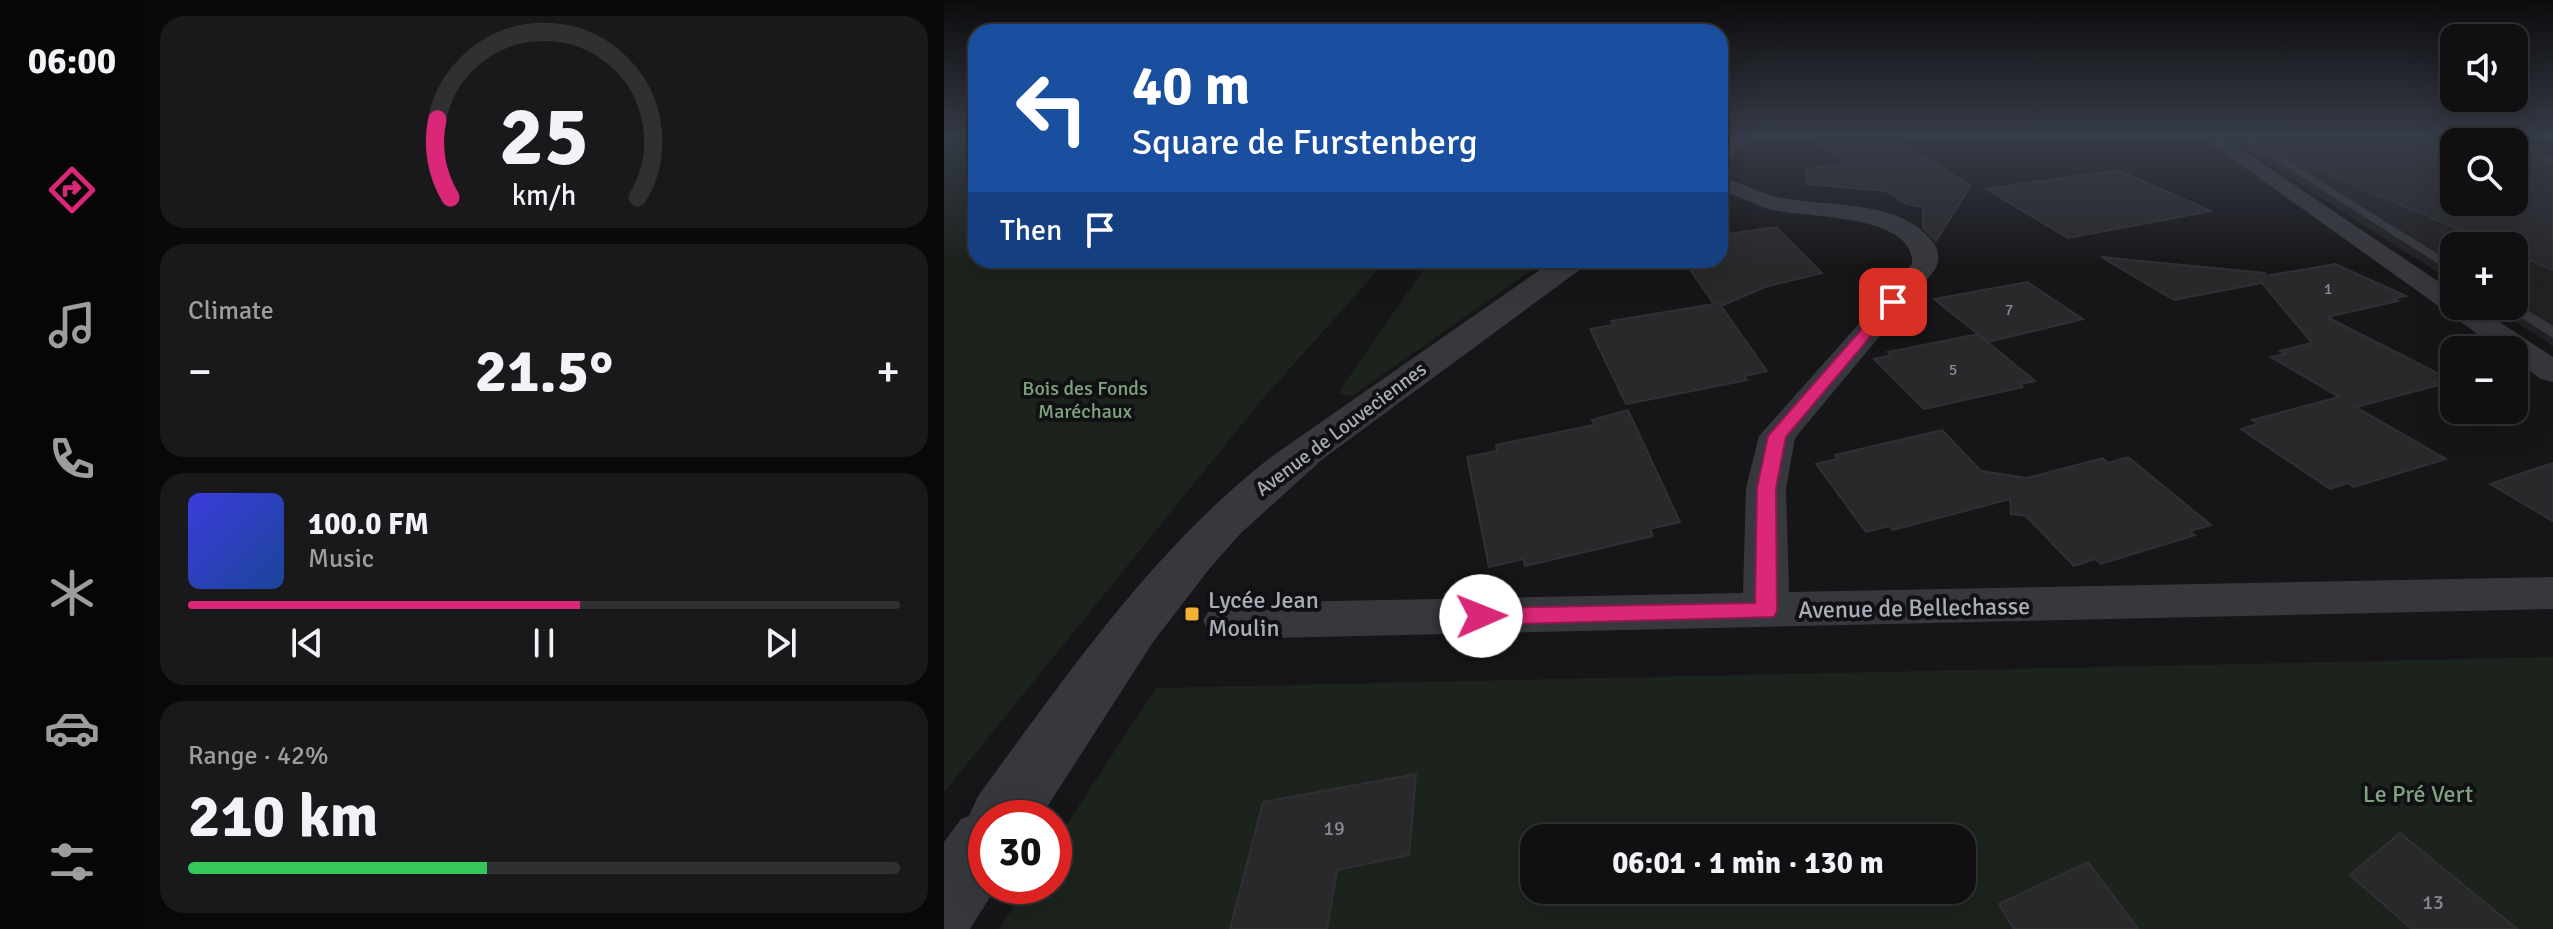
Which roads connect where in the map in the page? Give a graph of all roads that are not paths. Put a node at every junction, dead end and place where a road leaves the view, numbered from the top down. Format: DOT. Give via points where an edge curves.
graph roads {
  1 [pos="2274,180"];
  2 [pos="2312,180"];
  3 [pos="1728,186"];
  4 [pos="2440,261"];
  5 [pos="1563,268"];
  6 [pos="2440,295"];
  7 [pos="2528,317"];
  8 [pos="2477,320"];
  9 [pos="2553,333"];
  10 [pos="2553,372"];
  11 [pos="2553,593"];
  12 [pos="1766,611"];
  13 [pos="1227,621"];
  14 [pos="1014,800"];
  15 [pos="968,868"];
  16 [pos="944,903"];
  1 -- 6 [label="street"];
  2 -- 4 [label="lane"];
  3 -- 12 [label="street" via="1769,202 1890,222 1912,233 1925,248 1925,265 1777,436 1766,488"];
  5 -- 14 [label="street, Avenue de Louveciennes" via="1273,477 1224,522 1134,626"];
  7 -- 9 [label="lane"];
  8 -- 10 [label="street"];
  11 -- 12 [label="street, Avenue de Bellechasse"];
  12 -- 13 [label="street, Avenue de Bellechasse"];
  15 -- 16 [label="street"];
}
